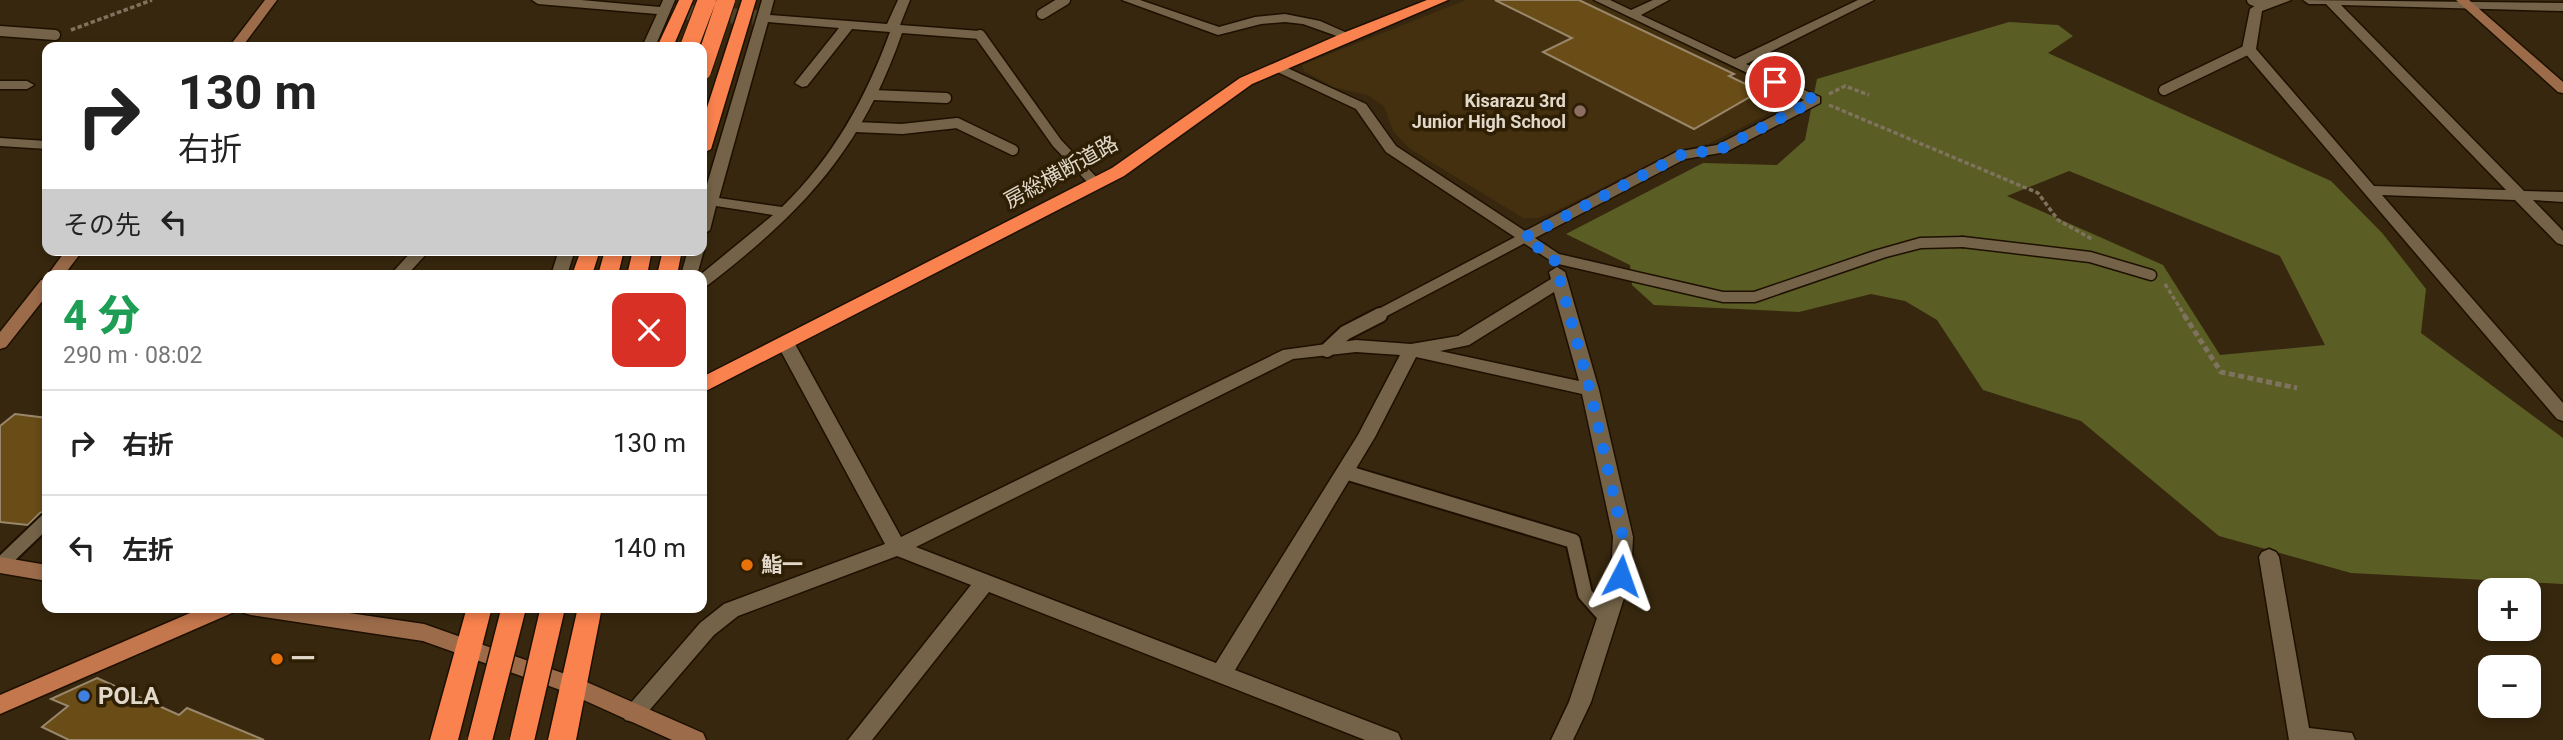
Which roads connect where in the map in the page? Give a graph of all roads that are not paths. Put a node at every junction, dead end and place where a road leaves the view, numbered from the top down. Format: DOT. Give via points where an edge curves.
graph roads {
  1 [pos="271,0"];
  2 [pos="538,0"];
  3 [pos="686,0"];
  4 [pos="707,0"];
  5 [pos="726,0"];
  6 [pos="749,0"];
  7 [pos="768,0"];
  8 [pos="904,0"];
  9 [pos="1065,0"];
  10 [pos="1128,0"];
  11 [pos="1441,0"];
  12 [pos="1600,0"];
  13 [pos="1663,0"];
  14 [pos="1868,0"];
  15 [pos="2285,0"];
  16 [pos="2309,0"];
  17 [pos="2330,1"];
  18 [pos="2257,2"];
  19 [pos="2465,2"];
  20 [pos="667,5"];
  21 [pos="2563,7"];
  22 [pos="1042,14"];
  23 [pos="1631,15"];
  24 [pos="762,18"];
  25 [pos="848,25"];
  26 [pos="894,28"];
  27 [pos="0,31"];
  28 [pos="55,35"];
  29 [pos="980,35"];
  30 [pos="1348,36"];
  31 [pos="239,42"];
  32 [pos="651,42"];
  33 [pos="667,42"];
  34 [pos="691,42"];
  35 [pos="2249,49"];
  36 [pos="707,56"];
  37 [pos="1735,64"];
  38 [pos="1278,69"];
  39 [pos="802,83"];
  40 [pos="0,85"];
  41 [pos="27,85"];
  42 [pos="2563,89"];
  43 [pos="2164,90"];
  44 [pos="873,95"];
  45 [pos="946,98"];
  46 [pos="855,127"];
  47 [pos="707,133"];
  48 [pos="0,142"];
  49 [pos="42,145"];
  50 [pos="1013,149"];
  51 [pos="1096,184"];
  52 [pos="2372,190"];
  53 [pos="2520,195"];
  54 [pos="2563,197"];
  55 [pos="710,201"];
  56 [pos="707,212"];
  57 [pos="785,212"];
  58 [pos="1524,238"];
  59 [pos="2563,240"];
  60 [pos="1964,242"];
  61 [pos="70,256"];
  62 [pos="416,256"];
  63 [pos="1554,258"];
  64 [pos="59,270"];
  65 [pos="403,270"];
  66 [pos="2151,275"];
  67 [pos="707,277"];
  68 [pos="1560,281"];
  69 [pos="42,290"];
  70 [pos="0,343"];
  71 [pos="786,344"];
  72 [pos="1327,350"];
  73 [pos="1410,350"];
  74 [pos="707,384"];
  75 [pos="1590,390"];
  76 [pos="2563,415"];
  77 [pos="1345,472"];
  78 [pos="42,525"];
  79 [pos="897,548"];
  80 [pos="2269,557"];
  81 [pos="0,565"];
  82 [pos="42,572"];
  83 [pos="985,582"];
  84 [pos="211,613"];
  85 [pos="291,613"];
  86 [pos="479,613"];
  87 [pos="512,613"];
  88 [pos="552,613"];
  89 [pos="589,613"];
  90 [pos="1608,620"];
  91 [pos="470,649"];
  92 [pos="1221,674"];
  93 [pos="574,686"];
  94 [pos="0,705"];
  95 [pos="633,713"];
  96 [pos="2299,738"];
  97 [pos="444,740"];
  98 [pos="480,740"];
  99 [pos="522,740"];
  100 [pos="562,740"];
  101 [pos="695,740"];
  102 [pos="859,740"];
  103 [pos="1390,740"];
  104 [pos="1562,740"];
  105 [pos="2344,740"];
  1 -- 31 [label="street"];
  2 -- 20 [label="street"];
  3 -- 33 [label="highway"];
  4 -- 34 [label="highway, bridge"];
  5 -- 36 [label="highway, bridge"];
  6 -- 47 [label="highway"];
  7 -- 24 [label="street"];
  8 -- 26 [label="street"];
  9 -- 22 [label="lane"];
  10 -- 30 [label="street" via="1218,31 1290,16"];
  11 -- 30 [label="highway, 房総横断道路"];
  12 -- 23 [label="street"];
  13 -- 23 [label="street"];
  14 -- 37 [label="street"];
  15 -- 18 [label="street"];
  16 -- 17 [label="street"];
  17 -- 19 [label="street"];
  17 -- 53 [label="street"];
  18 -- 35 [label="street"];
  19 -- 21 [label="street"];
  19 -- 42 [label="street"];
  20 -- 32 [label="street"];
  23 -- 37 [label="street"];
  24 -- 25 [label="street"];
  24 -- 55 [label="street"];
  25 -- 26 [label="street"];
  25 -- 39 [label="street"];
  26 -- 29 [label="street"];
  26 -- 44 [label="street"];
  27 -- 28 [label="lane"];
  29 -- 51 [label="lane" via="1057,143"];
  30 -- 38 [label="highway, 房総横断道路"];
  35 -- 43 [label="lane"];
  35 -- 52 [label="street"];
  37 -- 58 [label="street" via="1815,100 1721,149 1681,155"];
  38 -- 51 [label="highway, 房総横断道路" via="1245,81"];
  38 -- 58 [label="street" via="1367,111 1381,141"];
  40 -- 41 [label="street"];
  44 -- 45 [label="lane"];
  44 -- 46 [label="street"];
  46 -- 50 [label="lane" via="902,129 957,123"];
  46 -- 57 [label="street" via="826,170"];
  48 -- 49 [label="street"];
  51 -- 71 [label="highway, 房総横断道路"];
  52 -- 53 [label="street"];
  52 -- 76 [label="street"];
  53 -- 54 [label="street"];
  53 -- 59 [label="street"];
  55 -- 56 [label="street"];
  55 -- 57 [label="street"];
  57 -- 67 [label="street"];
  58 -- 63 [label="street"];
  58 -- 72 [label="lane" via="1345,332"];
  60 -- 63 [label="street" via="1920,243 1755,297 1723,297"];
  60 -- 66 [label="lane" via="2090,257"];
  61 -- 64 [label="street"];
  62 -- 65 [label="street"];
  63 -- 68 [label="street"];
  68 -- 73 [label="street" via="1463,341"];
  68 -- 75 [label="street"];
  69 -- 70 [label="street"];
  71 -- 74 [label="highway, 房総横断道路"];
  71 -- 79 [label="street"];
  72 -- 73 [label="street" via="1356,346"];
  72 -- 79 [label="street" via="1289,354"];
  73 -- 75 [label="street"];
  73 -- 77 [label="street"];
  75 -- 90 [label="street" via="1623,537 1621,576"];
  77 -- 90 [label="lane" via="1573,541 1585,594"];
  77 -- 92 [label="street"];
  78 -- 81 [label="lane"];
  79 -- 83 [label="street"];
  79 -- 95 [label="street" via="731,610 707,629"];
  80 -- 96 [label="street"];
  81 -- 82 [label="street"];
  83 -- 92 [label="street"];
  83 -- 102 [label="street"];
  84 -- 94 [label="main road"];
  85 -- 91 [label="street" via="424,633"];
  86 -- 91 [label="highway"];
  87 -- 98 [label="highway, bridge"];
  88 -- 99 [label="highway, bridge"];
  89 -- 93 [label="highway"];
  90 -- 104 [label="street"];
  91 -- 93 [label="street"];
  91 -- 97 [label="highway"];
  92 -- 103 [label="street"];
  93 -- 95 [label="street"];
  93 -- 100 [label="highway"];
  95 -- 101 [label="street"];
  96 -- 105 [label="street"];
}
